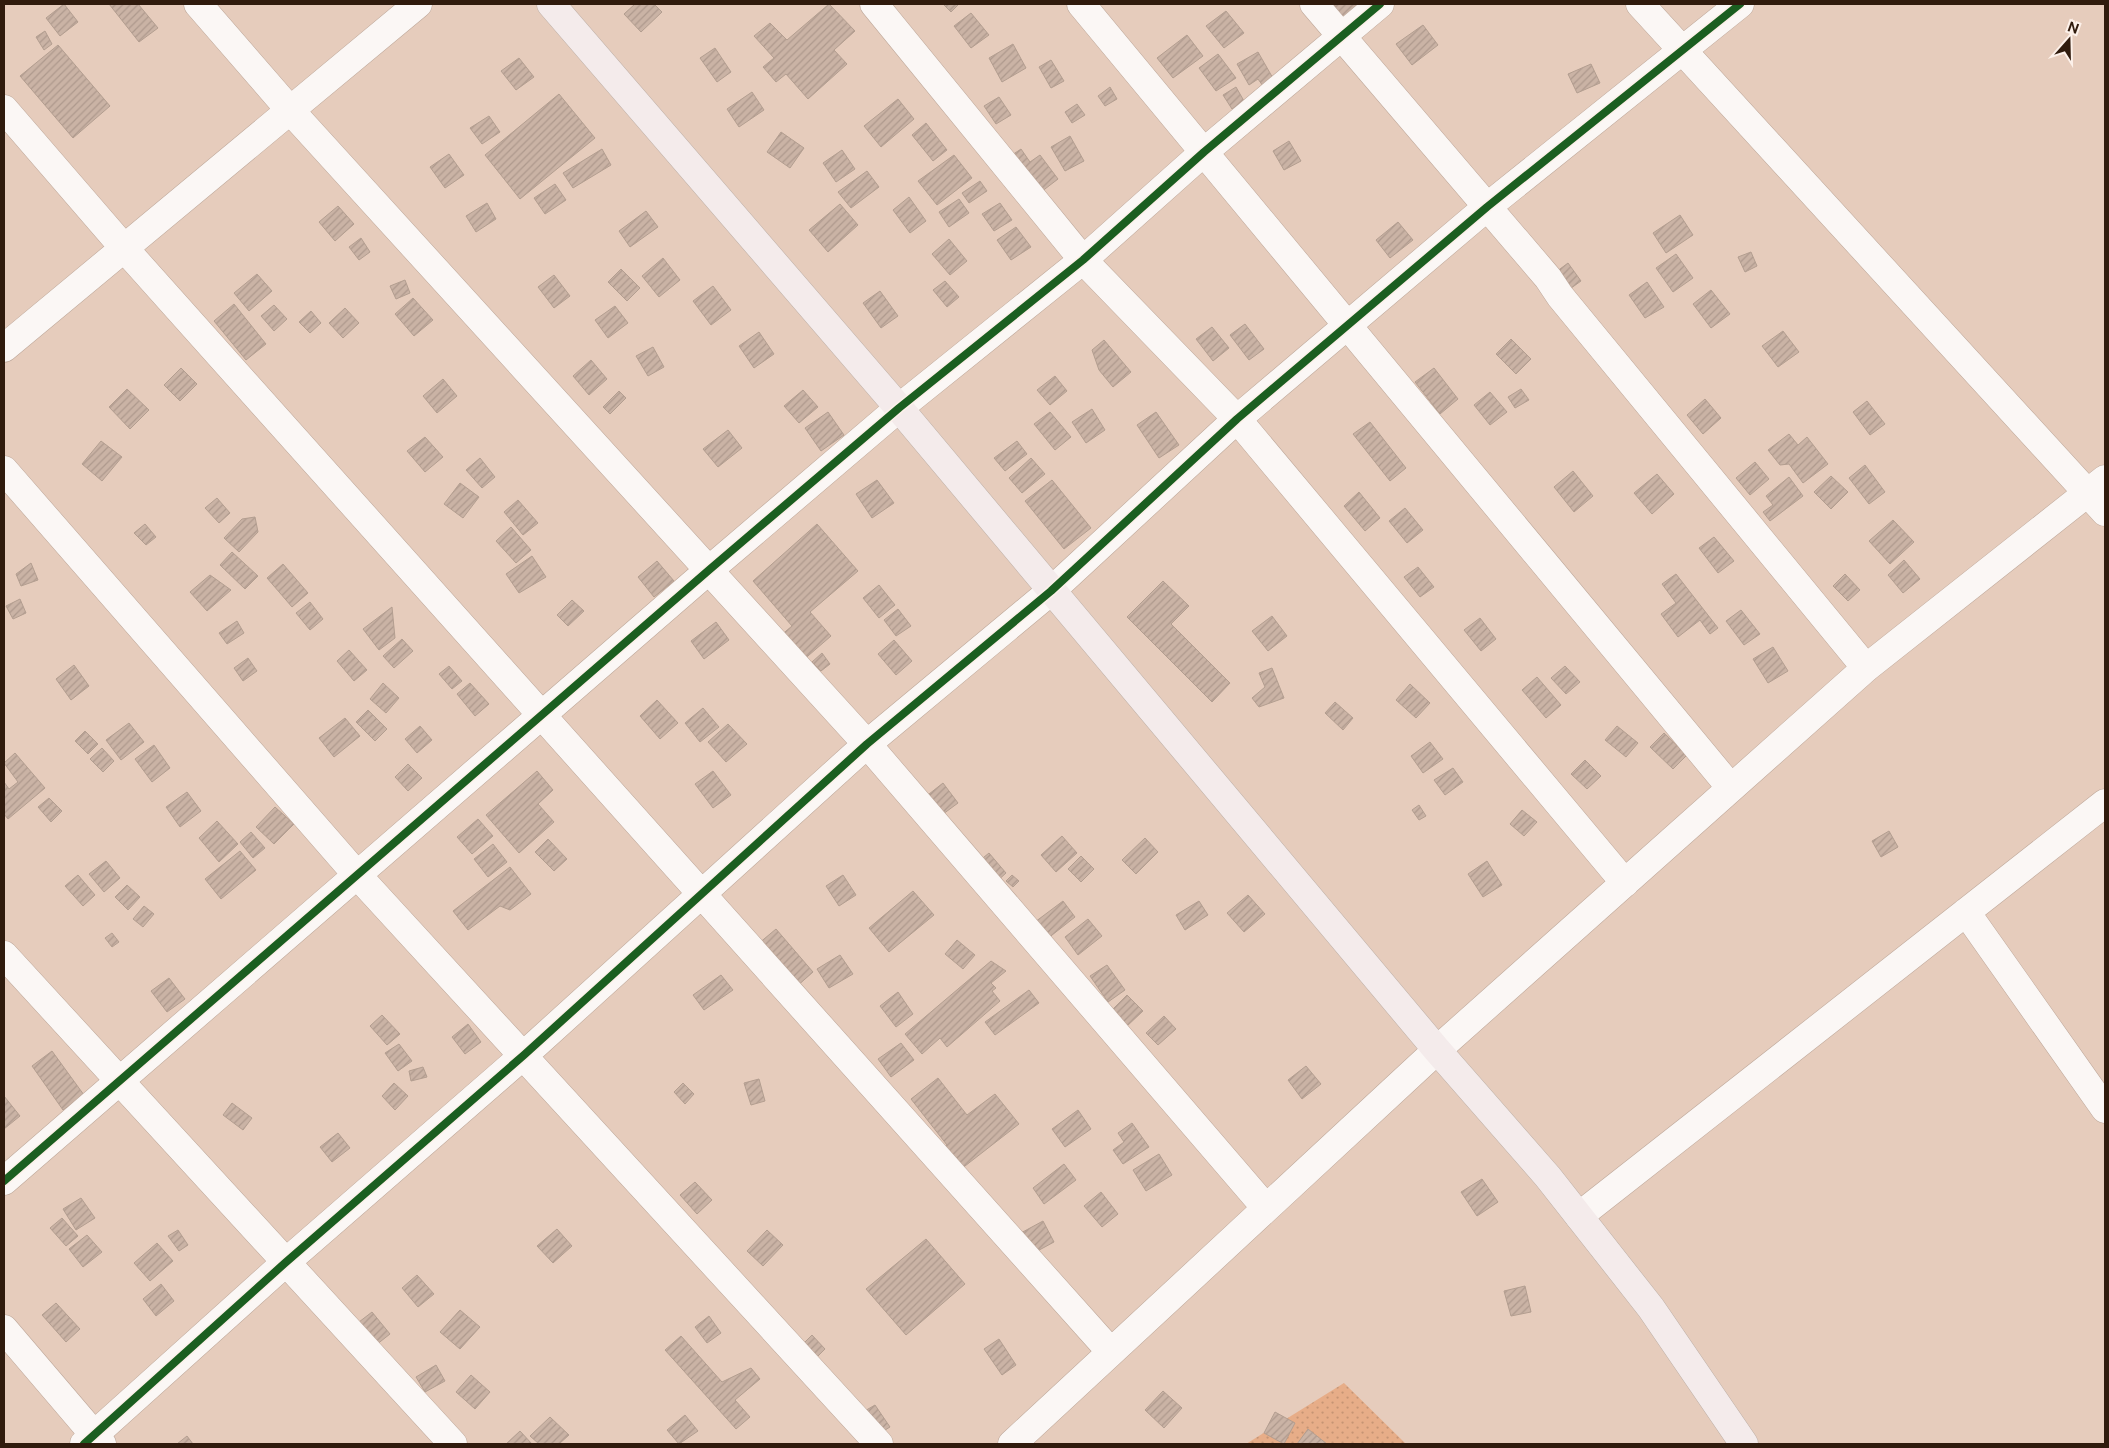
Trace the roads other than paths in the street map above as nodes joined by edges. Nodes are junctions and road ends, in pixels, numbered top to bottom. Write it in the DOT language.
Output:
graph roads {
  1 [pos="198,4"];
  2 [pos="418,4"];
  3 [pos="551,4"];
  4 [pos="874,4"];
  5 [pos="1081,4"];
  6 [pos="1314,4"];
  7 [pos="1380,4"];
  8 [pos="1640,4"];
  9 [pos="1740,4"];
  10 [pos="1342,36"];
  11 [pos="1682,52"];
  12 [pos="4,109"];
  13 [pos="289,110"];
  14 [pos="1204,152"];
  15 [pos="1487,207"];
  16 [pos="124,248"];
  17 [pos="1083,260"];
  18 [pos="1348,325"];
  19 [pos="4,348"];
  20 [pos="899,408"];
  21 [pos="1237,419"];
  22 [pos="4,470"];
  23 [pos="2100,495"];
  24 [pos="709,570"];
  25 [pos="1051,591"];
  26 [pos="1866,668"];
  27 [pos="542,714"];
  28 [pos="867,744"];
  29 [pos="1731,788"];
  30 [pos="2105,803"];
  31 [pos="358,876"];
  32 [pos="1625,883"];
  33 [pos="702,893"];
  34 [pos="1966,912"];
  35 [pos="4,955"];
  36 [pos="1437,1050"];
  37 [pos="524,1055"];
  38 [pos="119,1081"];
  39 [pos="2105,1109"];
  40 [pos="4,1181"];
  41 [pos="1266,1208"];
  42 [pos="1579,1216"];
  43 [pos="285,1263"];
  44 [pos="4,1329"];
  45 [pos="1111,1352"];
  46 [pos="94,1441"];
  47 [pos="453,1444"];
  48 [pos="879,1444"];
  49 [pos="1012,1444"];
  50 [pos="1744,1444"];
  1 -- 13 [label="street"];
  2 -- 13 [label="street"];
  3 -- 20 [label="main road"];
  4 -- 17 [label="street"];
  5 -- 14 [label="street"];
  6 -- 10 [label="street"];
  7 -- 10 [label="street"];
  8 -- 11 [label="street"];
  9 -- 11 [label="street"];
  10 -- 14 [label="street"];
  10 -- 15 [label="street"];
  11 -- 15 [label="street"];
  11 -- 23 [label="street"];
  12 -- 16 [label="street"];
  13 -- 16 [label="street"];
  13 -- 24 [label="street"];
  14 -- 17 [label="street"];
  14 -- 18 [label="street"];
  15 -- 18 [label="street"];
  15 -- 26 [label="street"];
  16 -- 19 [label="street"];
  16 -- 27 [label="street"];
  17 -- 20 [label="street"];
  17 -- 21 [label="street"];
  18 -- 21 [label="street"];
  18 -- 29 [label="street"];
  20 -- 24 [label="street"];
  20 -- 25 [label="main road"];
  21 -- 25 [label="street"];
  21 -- 32 [label="street"];
  22 -- 31 [label="street"];
  23 -- 26 [label="street"];
  24 -- 27 [label="street"];
  24 -- 28 [label="street"];
  25 -- 28 [label="street"];
  25 -- 36 [label="main road"];
  26 -- 29 [label="street"];
  27 -- 31 [label="street"];
  27 -- 33 [label="street"];
  28 -- 33 [label="street"];
  28 -- 41 [label="street"];
  29 -- 32 [label="street"];
  30 -- 34 [label="street"];
  31 -- 37 [label="street"];
  31 -- 38 [label="street"];
  32 -- 36 [label="street"];
  33 -- 37 [label="street"];
  33 -- 45 [label="street"];
  34 -- 39 [label="street"];
  34 -- 42 [label="street"];
  35 -- 38 [label="street"];
  36 -- 41 [label="street"];
  36 -- 42 [label="main road"];
  37 -- 43 [label="street"];
  37 -- 48 [label="street"];
  38 -- 40 [label="street"];
  38 -- 43 [label="street"];
  41 -- 45 [label="street"];
  42 -- 50 [label="main road"];
  43 -- 46 [label="street"];
  43 -- 47 [label="street"];
  44 -- 46 [label="street"];
  45 -- 49 [label="street"];
}
